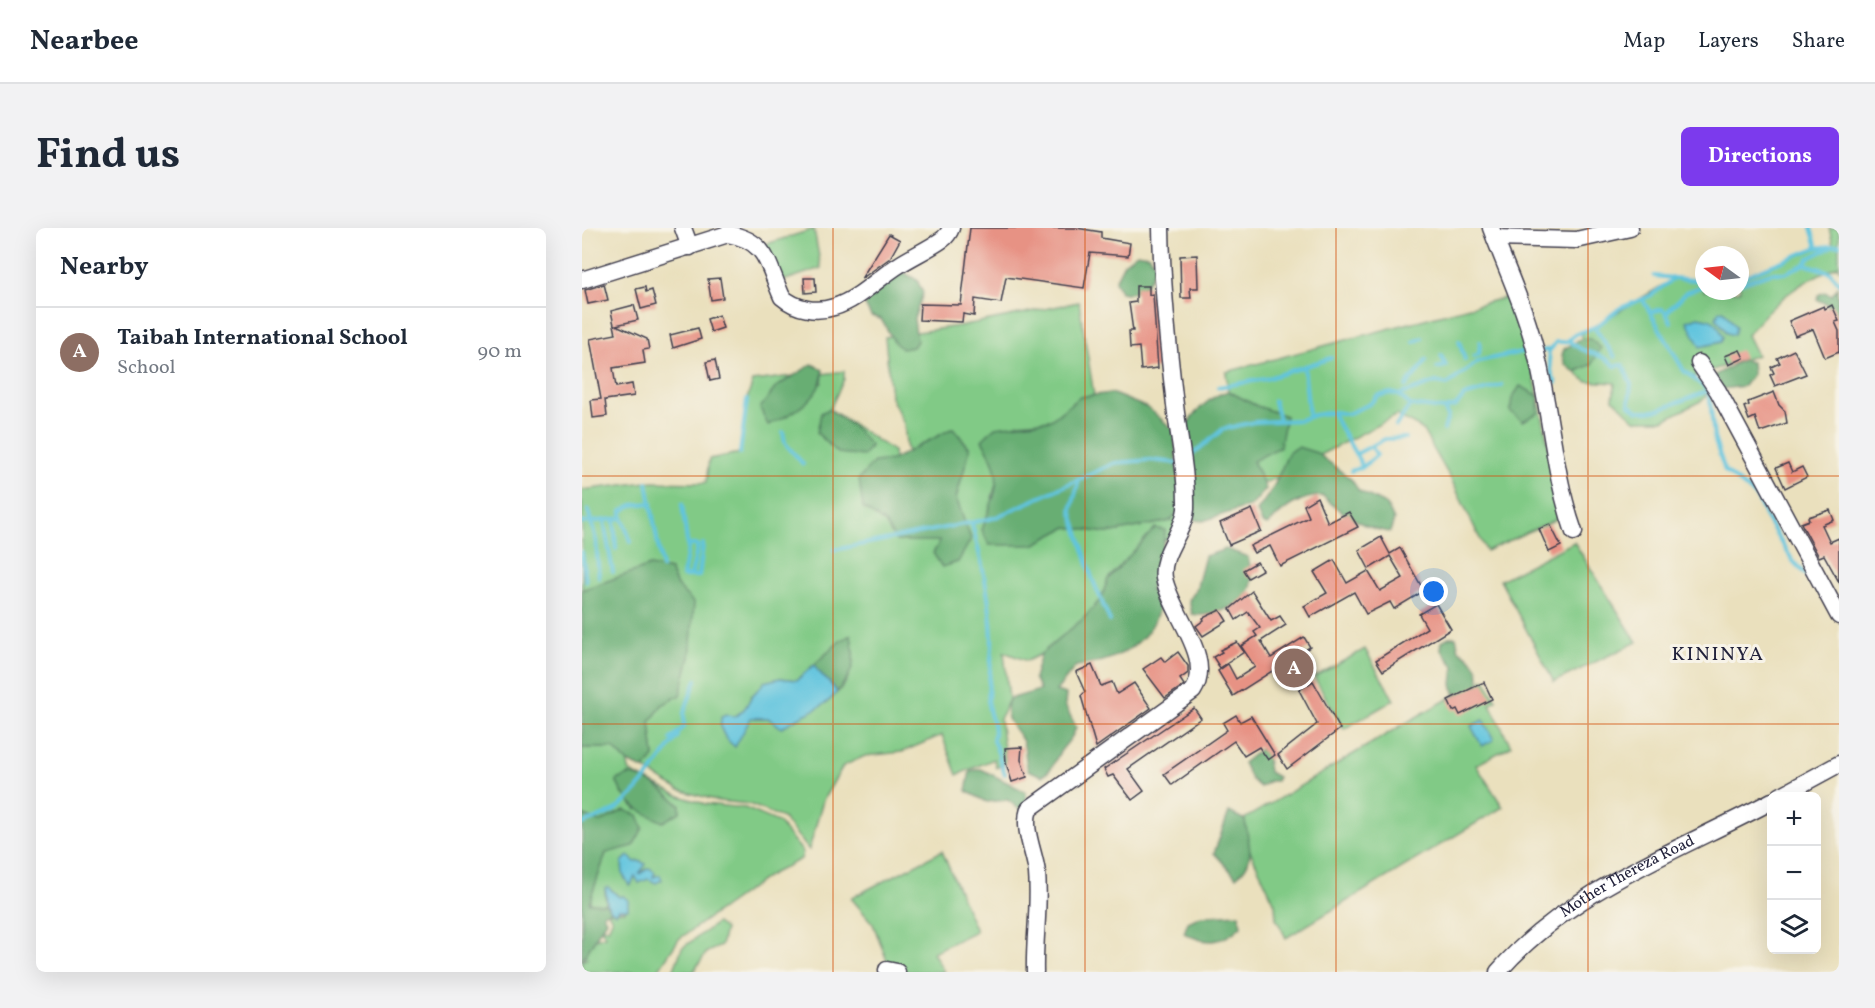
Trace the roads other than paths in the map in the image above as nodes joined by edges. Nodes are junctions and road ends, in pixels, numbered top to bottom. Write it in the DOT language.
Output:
graph roads {
  1 [pos="682,228"];
  2 [pos="951,228"];
  3 [pos="1161,228"];
  4 [pos="1630,228"];
  5 [pos="727,231"];
  6 [pos="1493,233"];
  7 [pos="690,247"];
  8 [pos="582,280"];
  9 [pos="1699,363"];
  10 [pos="1574,532"];
  11 [pos="1839,616"];
  12 [pos="1839,764"];
  13 [pos="1787,792"];
  14 [pos="1767,804"];
  15 [pos="1035,972"];
  16 [pos="1498,972"];
  1 -- 7 [label="street"];
  2 -- 5 [label="street"];
  3 -- 15 [label="street"];
  4 -- 6 [label="street"];
  5 -- 7 [label="street"];
  6 -- 10 [label="street"];
  7 -- 8 [label="street"];
  9 -- 11 [label="street"];
  12 -- 13 [label="street"];
  14 -- 16 [label="street, Mother Thereza Road"];
}
